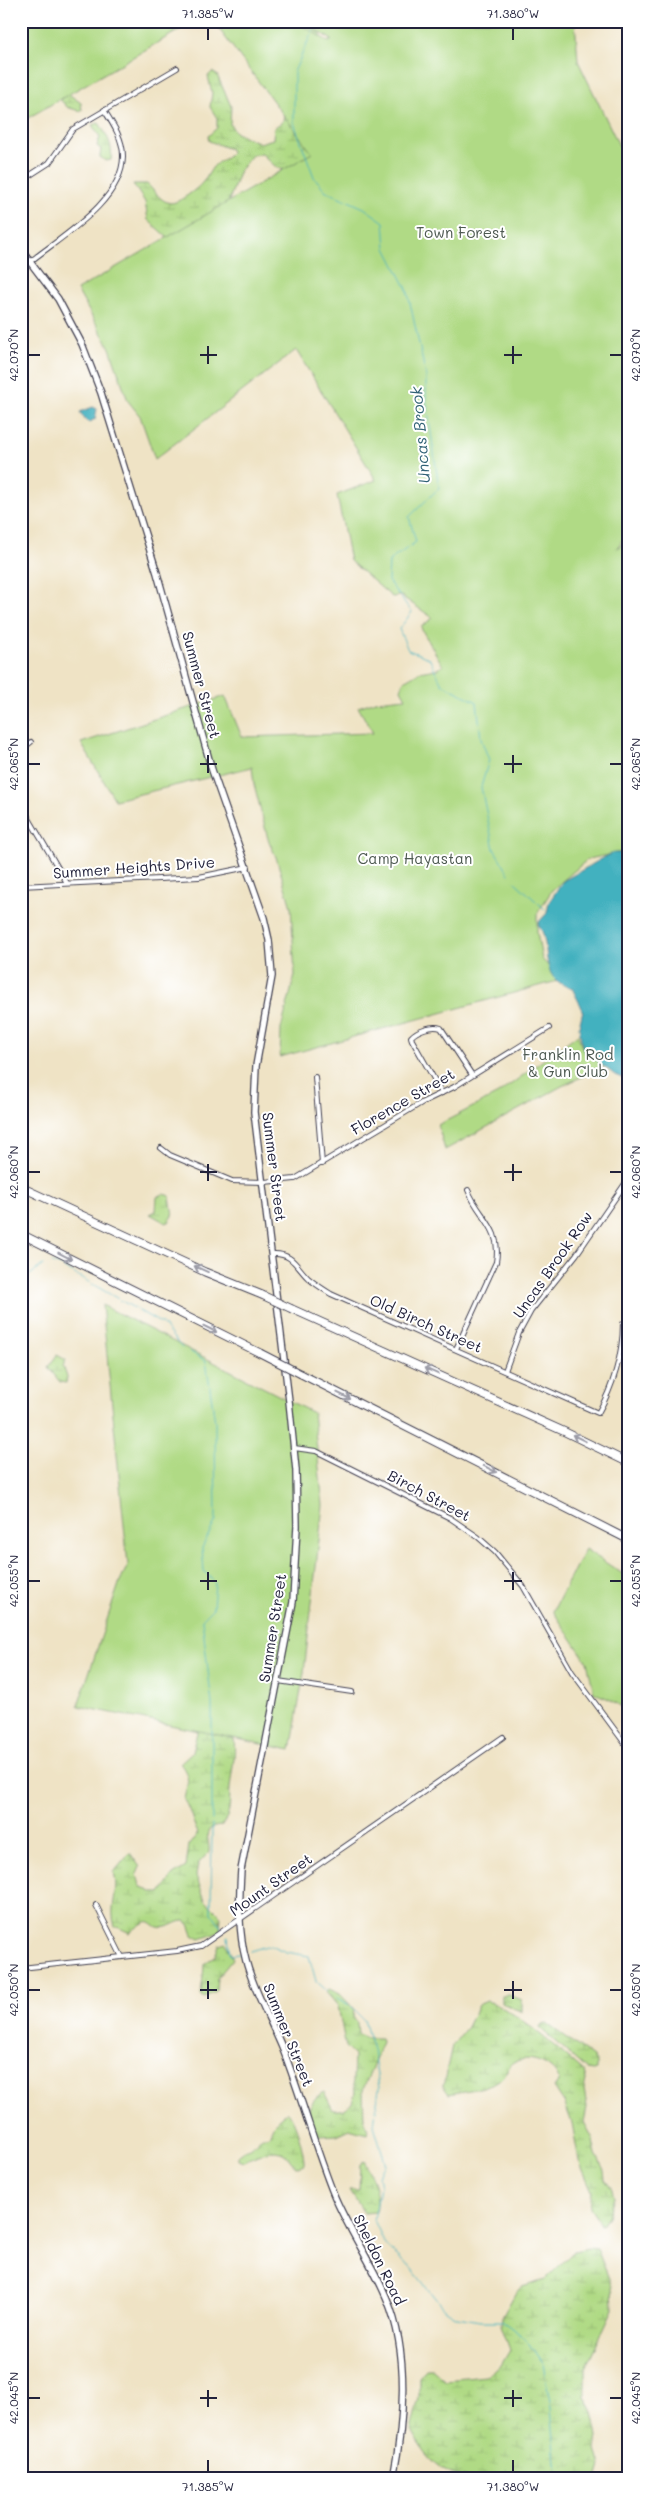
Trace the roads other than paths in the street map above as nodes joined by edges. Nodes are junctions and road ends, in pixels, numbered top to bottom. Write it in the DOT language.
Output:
graph roads {
  1 [pos="623,21"];
  2 [pos="629,33"];
  3 [pos="176,68"];
  4 [pos="104,110"];
  5 [pos="21,181"];
  6 [pos="21,250"];
  7 [pos="31,261"];
  8 [pos="31,742"];
  9 [pos="21,750"];
  10 [pos="21,805"];
  11 [pos="248,867"];
  12 [pos="67,883"];
  13 [pos="21,886"];
  14 [pos="550,1028"];
  15 [pos="472,1075"];
  16 [pos="315,1077"];
  17 [pos="442,1093"];
  18 [pos="161,1148"];
  19 [pos="322,1164"];
  20 [pos="629,1178"];
  21 [pos="264,1182"];
  22 [pos="21,1187"];
  23 [pos="468,1190"];
  24 [pos="21,1234"];
  25 [pos="273,1254"];
  26 [pos="623,1324"];
  27 [pos="456,1349"];
  28 [pos="505,1371"];
  29 [pos="294,1448"];
  30 [pos="629,1463"];
  31 [pos="629,1540"];
  32 [pos="278,1681"];
  33 [pos="352,1692"];
  34 [pos="502,1737"];
  35 [pos="629,1749"];
  36 [pos="96,1905"];
  37 [pos="240,1920"];
  38 [pos="122,1956"];
  39 [pos="21,1968"];
  40 [pos="306,2118"];
  41 [pos="393,2479"];
  1 -- 2 [label="street"];
  3 -- 4 [label="street"];
  4 -- 5 [label="street"];
  4 -- 7 [label="street"];
  6 -- 7 [label="main road, Summer Street"];
  7 -- 11 [label="main road, Summer Street"];
  8 -- 9 [label="street"];
  10 -- 12 [label="street"];
  11 -- 12 [label="street, Summer Heights Drive"];
  11 -- 21 [label="main road, Summer Street"];
  12 -- 13 [label="street, Summer Heights Drive"];
  14 -- 15 [label="street, Florence Street"];
  15 -- 17 [label="street, Florence Street"];
  15 -- 17 [label="street"];
  16 -- 19 [label="street"];
  17 -- 19 [label="street, Florence Street"];
  18 -- 21 [label="street, Florence Street"];
  19 -- 21 [label="street, Florence Street"];
  20 -- 28 [label="street, Uncas Brook Row"];
  21 -- 25 [label="main road, Summer Street"];
  30 -- 22 [label="highway, one-way, bridge"];
  23 -- 27 [label="street"];
  24 -- 31 [label="highway, one-way, bridge"];
  25 -- 27 [label="street, Old Birch Street"];
  25 -- 29 [label="main road, Summer Street"];
  26 -- 28 [label="street, Old Birch Street"];
  27 -- 28 [label="street, Old Birch Street"];
  29 -- 32 [label="main road, Summer Street"];
  29 -- 35 [label="street, Birch Street"];
  32 -- 33 [label="street"];
  32 -- 37 [label="main road, Summer Street"];
  34 -- 37 [label="street, Mount Street"];
  36 -- 38 [label="street"];
  37 -- 38 [label="street, Mount Street"];
  37 -- 40 [label="main road, Summer Street"];
  38 -- 39 [label="street, Mount Street"];
  40 -- 41 [label="main road, Sheldon Road"];
}
